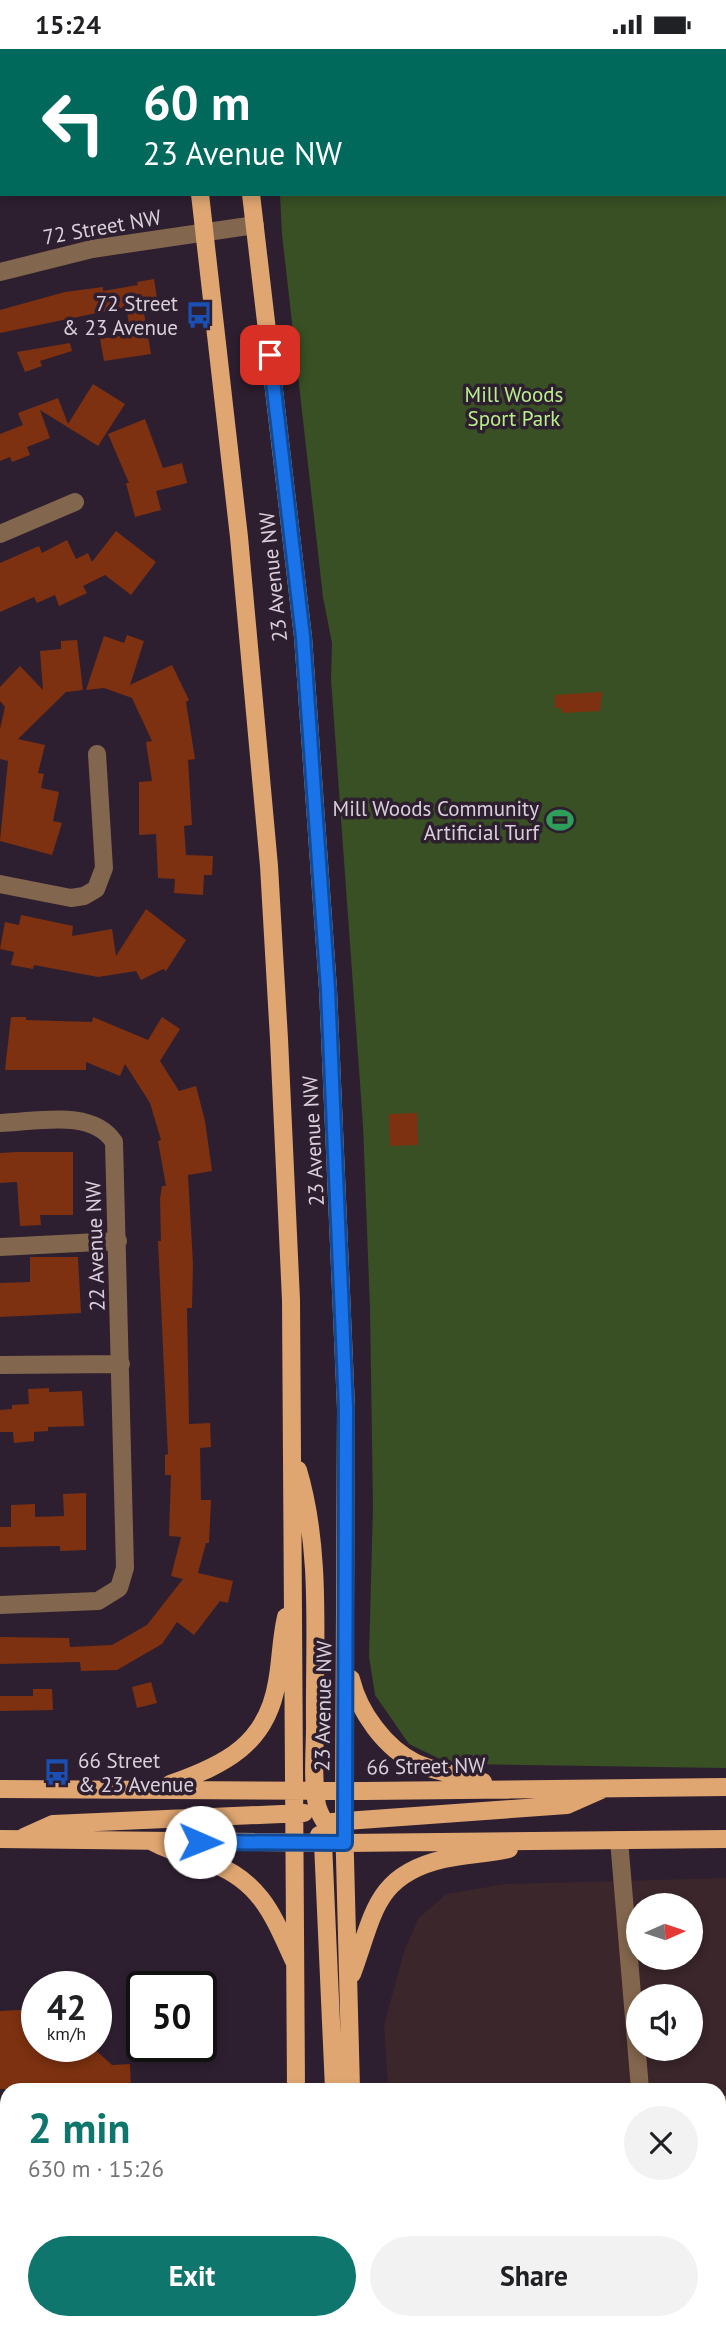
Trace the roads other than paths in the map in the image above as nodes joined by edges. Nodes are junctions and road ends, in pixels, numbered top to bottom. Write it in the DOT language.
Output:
graph roads {
  1 [pos="200,196"];
  2 [pos="251,196"];
  3 [pos="255,225"];
  4 [pos="205,233"];
  5 [pos="0,272"];
  6 [pos="75,502"];
  7 [pos="0,534"];
  8 [pos="97,754"];
  9 [pos="0,884"];
  10 [pos="0,1123"];
  11 [pos="118,1241"];
  12 [pos="0,1247"];
  13 [pos="121,1364"];
  14 [pos="0,1366"];
  15 [pos="292,1449"];
  16 [pos="293,1582"];
  17 [pos="0,1605"];
  18 [pos="347,1659"];
  19 [pos="503,1787"];
  20 [pos="607,1787"];
  21 [pos="726,1787"];
  22 [pos="0,1789"];
  23 [pos="156,1789"];
  24 [pos="294,1790"];
  25 [pos="345,1790"];
  26 [pos="309,1806"];
  27 [pos="327,1829"];
  28 [pos="726,1839"];
  29 [pos="9,1840"];
  30 [pos="619,1840"];
  31 [pos="150,1841"];
  32 [pos="543,1841"];
  33 [pos="296,1843"];
  34 [pos="345,1843"];
  35 [pos="296,1965"];
  36 [pos="349,1984"];
  37 [pos="296,2083"];
  38 [pos="334,2083"];
  39 [pos="351,2083"];
  40 [pos="639,2083"];
  1 -- 4 [label="main road, 23 Avenue NW"];
  2 -- 3 [label="main road, 23 Avenue NW"];
  3 -- 4 [label="street, 72 Street NW"];
  3 -- 18 [label="main road, 23 Avenue NW"];
  4 -- 5 [label="street, 72 Street NW"];
  4 -- 15 [label="main road, 23 Avenue NW"];
  6 -- 7 [label="street"];
  8 -- 9 [label="street"];
  10 -- 11 [label="street, 22 Avenue NW"];
  11 -- 12 [label="street"];
  11 -- 13 [label="street, 22 Avenue NW"];
  13 -- 14 [label="street"];
  13 -- 17 [label="street, 22 Avenue NW"];
  15 -- 16 [label="main road, 23 Avenue NW"];
  15 -- 26 [label="main road"];
  16 -- 23 [label="main road"];
  16 -- 24 [label="main road, 23 Avenue NW"];
  18 -- 19 [label="main road"];
  18 -- 25 [label="main road, 23 Avenue NW"];
  19 -- 20 [label="main road, 66 Street NW"];
  19 -- 25 [label="main road, 66 Street NW"];
  20 -- 21 [label="main road, 66 Street NW"];
  20 -- 27 [label="main road"];
  22 -- 23 [label="main road, 66 Street NW"];
  23 -- 24 [label="main road, 66 Street NW"];
  24 -- 26 [label="main road, 66 Street NW"];
  24 -- 26 [label="main road, 23 Avenue NW"];
  25 -- 26 [label="main road, 66 Street NW"];
  25 -- 27 [label="main road, 23 Avenue NW"];
  26 -- 27 [label="main road"];
  26 -- 29 [label="main road"];
  26 -- 33 [label="main road, 23 Avenue NW"];
  27 -- 33 [label="main road"];
  27 -- 34 [label="main road"];
  27 -- 38 [label="main road, 23 Avenue NW"];
  28 -- 30 [label="main road"];
  29 -- 31 [label="main road"];
  30 -- 32 [label="main road"];
  30 -- 40 [label="street"];
  31 -- 33 [label="main road"];
  31 -- 35 [label="main road"];
  32 -- 34 [label="main road"];
  32 -- 36 [label="main road"];
  33 -- 35 [label="main road, 23 Avenue NW"];
  34 -- 36 [label="main road"];
  35 -- 37 [label="main road, 23 Avenue NW"];
  36 -- 39 [label="main road"];
}
